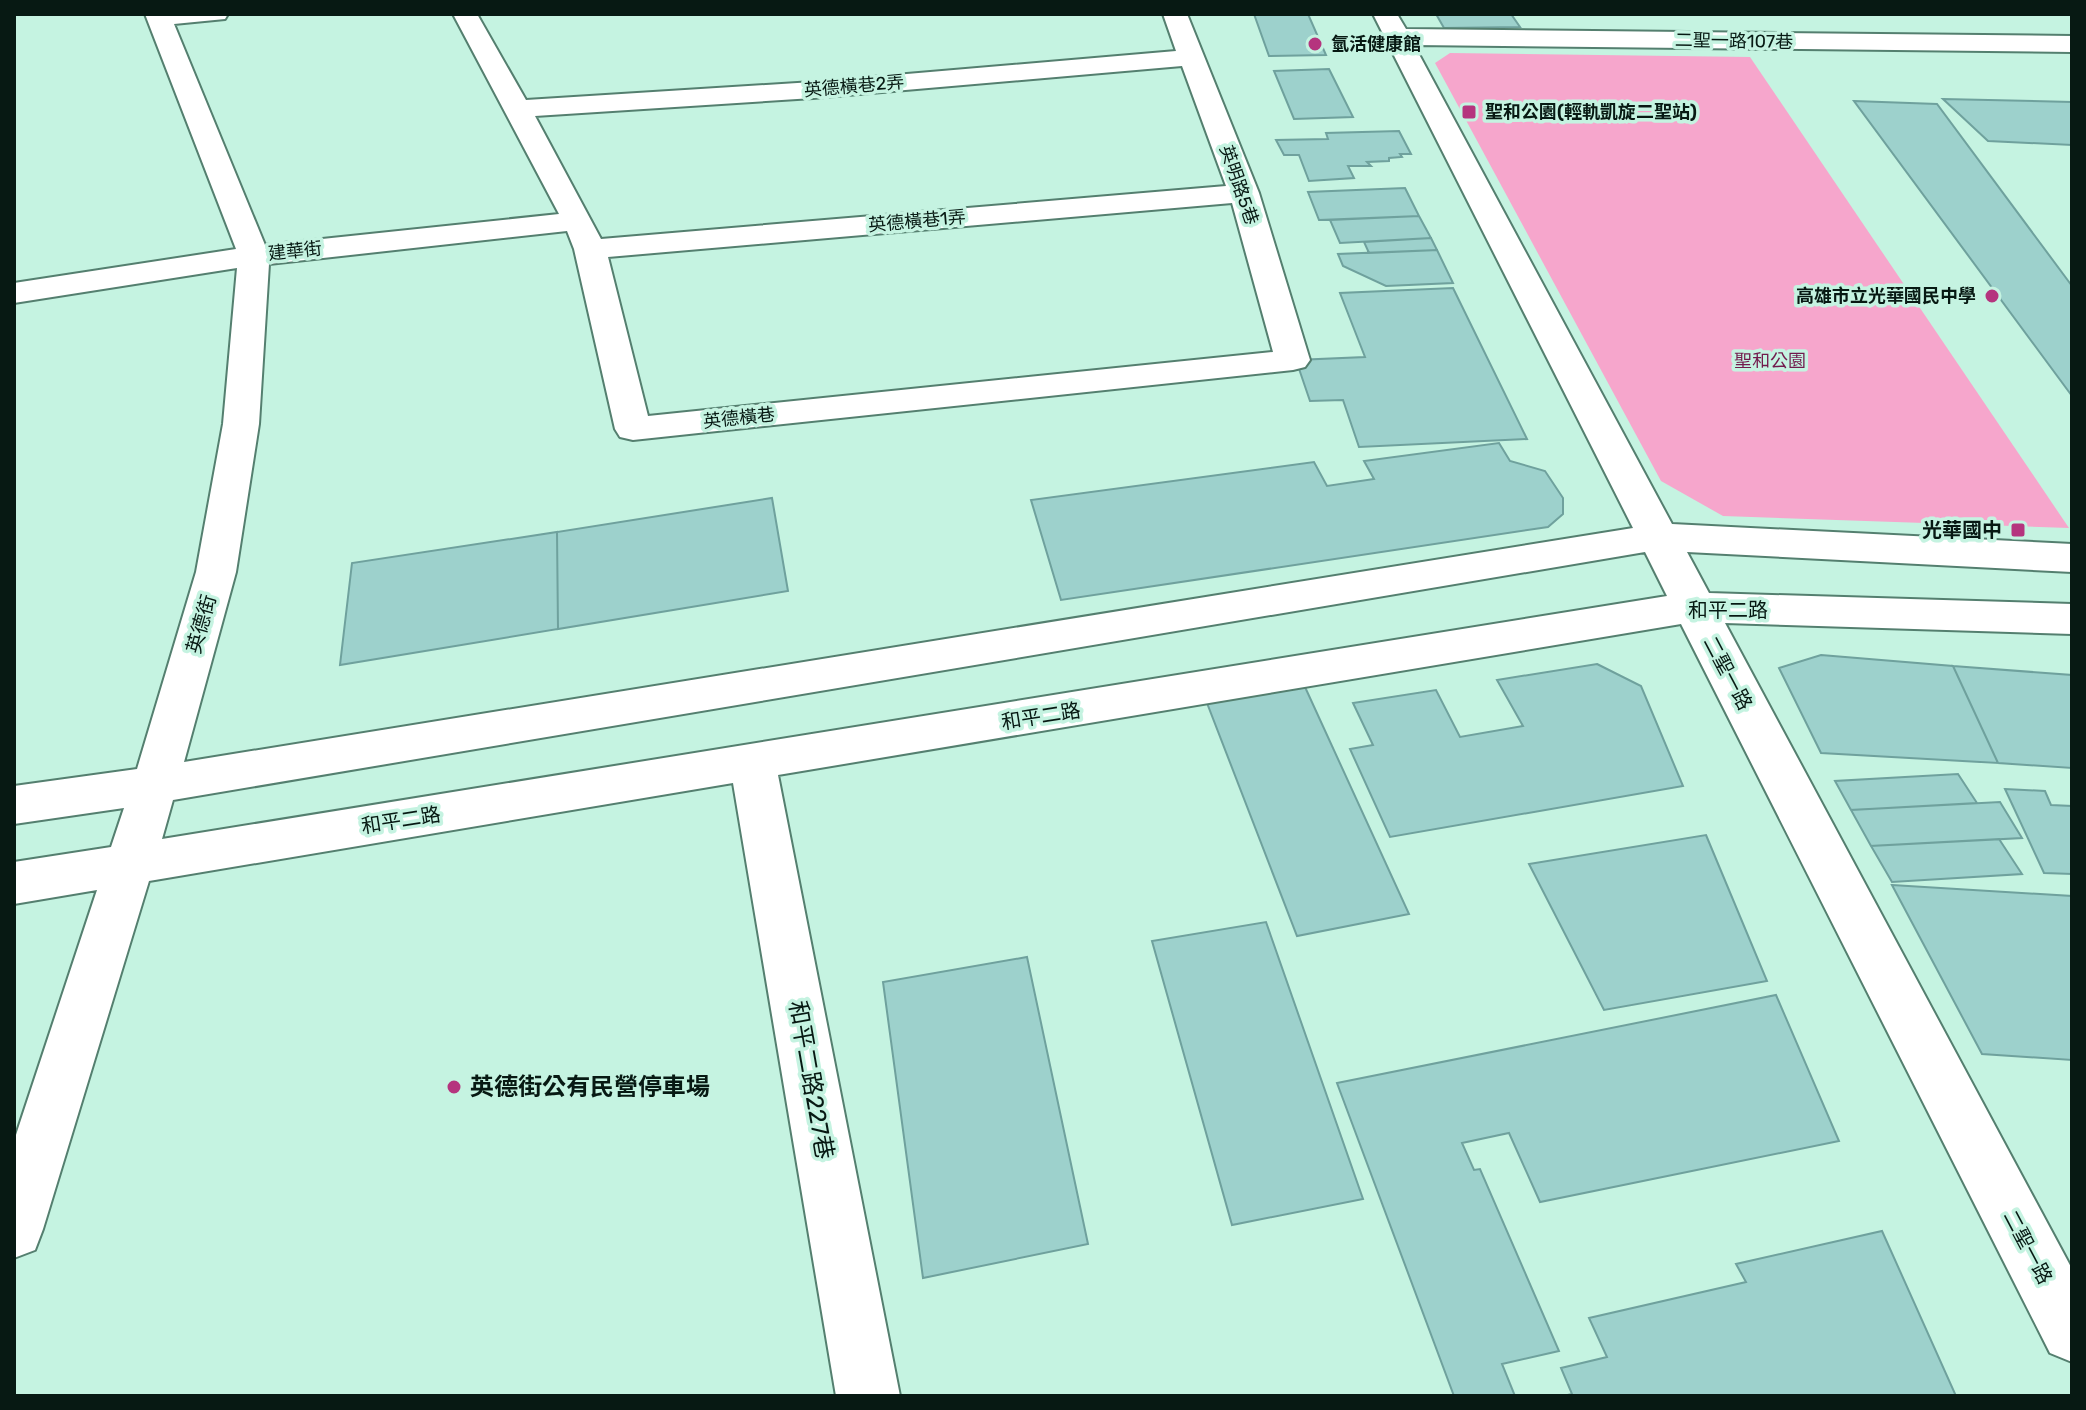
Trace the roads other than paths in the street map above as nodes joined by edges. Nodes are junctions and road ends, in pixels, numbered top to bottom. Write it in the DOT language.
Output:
graph roads {
  1 [pos="216,14"];
  2 [pos="465,14"];
  3 [pos="1175,14"];
  4 [pos="1569,14"];
  5 [pos="158,16"];
  6 [pos="1391,26"];
  7 [pos="1589,39"];
  8 [pos="2072,44"];
  9 [pos="1192,57"];
  10 [pos="517,109"];
  11 [pos="1244,193"];
  12 [pos="584,235"];
  13 [pos="254,256"];
  14 [pos="14,293"];
  15 [pos="1293,360"];
  16 [pos="1658,537"];
  17 [pos="2072,558"];
  18 [pos="1693,607"];
  19 [pos="2072,619"];
  20 [pos="753,764"];
  21 [pos="155,785"];
  22 [pos="14,805"];
  23 [pos="128,864"];
  24 [pos="14,883"];
  25 [pos="33,1107"];
  26 [pos="14,1229"];
  27 [pos="2072,1331"];
  28 [pos="868,1396"];
  1 -- 5 [label="street"];
  2 -- 10 [label="street, 英德橫巷"];
  3 -- 9 [label="street, 英明路5巷"];
  4 -- 7 [label="street"];
  5 -- 13 [label="street, 英德街"];
  6 -- 7 [label="street, 二聖一路107巷"];
  6 -- 16 [label="street, 二聖一路"];
  7 -- 8 [label="street, 二聖一路107巷"];
  9 -- 10 [label="street, 英德橫巷2弄"];
  9 -- 11 [label="street, 英明路5巷"];
  10 -- 12 [label="street, 英德橫巷"];
  11 -- 12 [label="street, 英德橫巷1弄"];
  11 -- 15 [label="street, 英明路5巷"];
  12 -- 13 [label="street, 建華街"];
  12 -- 15 [label="street, 英德橫巷"];
  13 -- 14 [label="street, 建華街"];
  13 -- 21 [label="street, 英德街"];
  16 -- 17 [label="street"];
  16 -- 18 [label="street, 二聖一路"];
  16 -- 21 [label="street"];
  18 -- 19 [label="street, 和平二路"];
  18 -- 20 [label="street, 和平二路"];
  18 -- 27 [label="street, 二聖一路"];
  20 -- 23 [label="street, 和平二路"];
  20 -- 28 [label="street, 和平二路227巷"];
  21 -- 22 [label="street"];
  21 -- 23 [label="street, 英德街"];
  23 -- 24 [label="street, 和平二路"];
  23 -- 25 [label="street, 英德街"];
  25 -- 26 [label="street, 英德街"];
}
